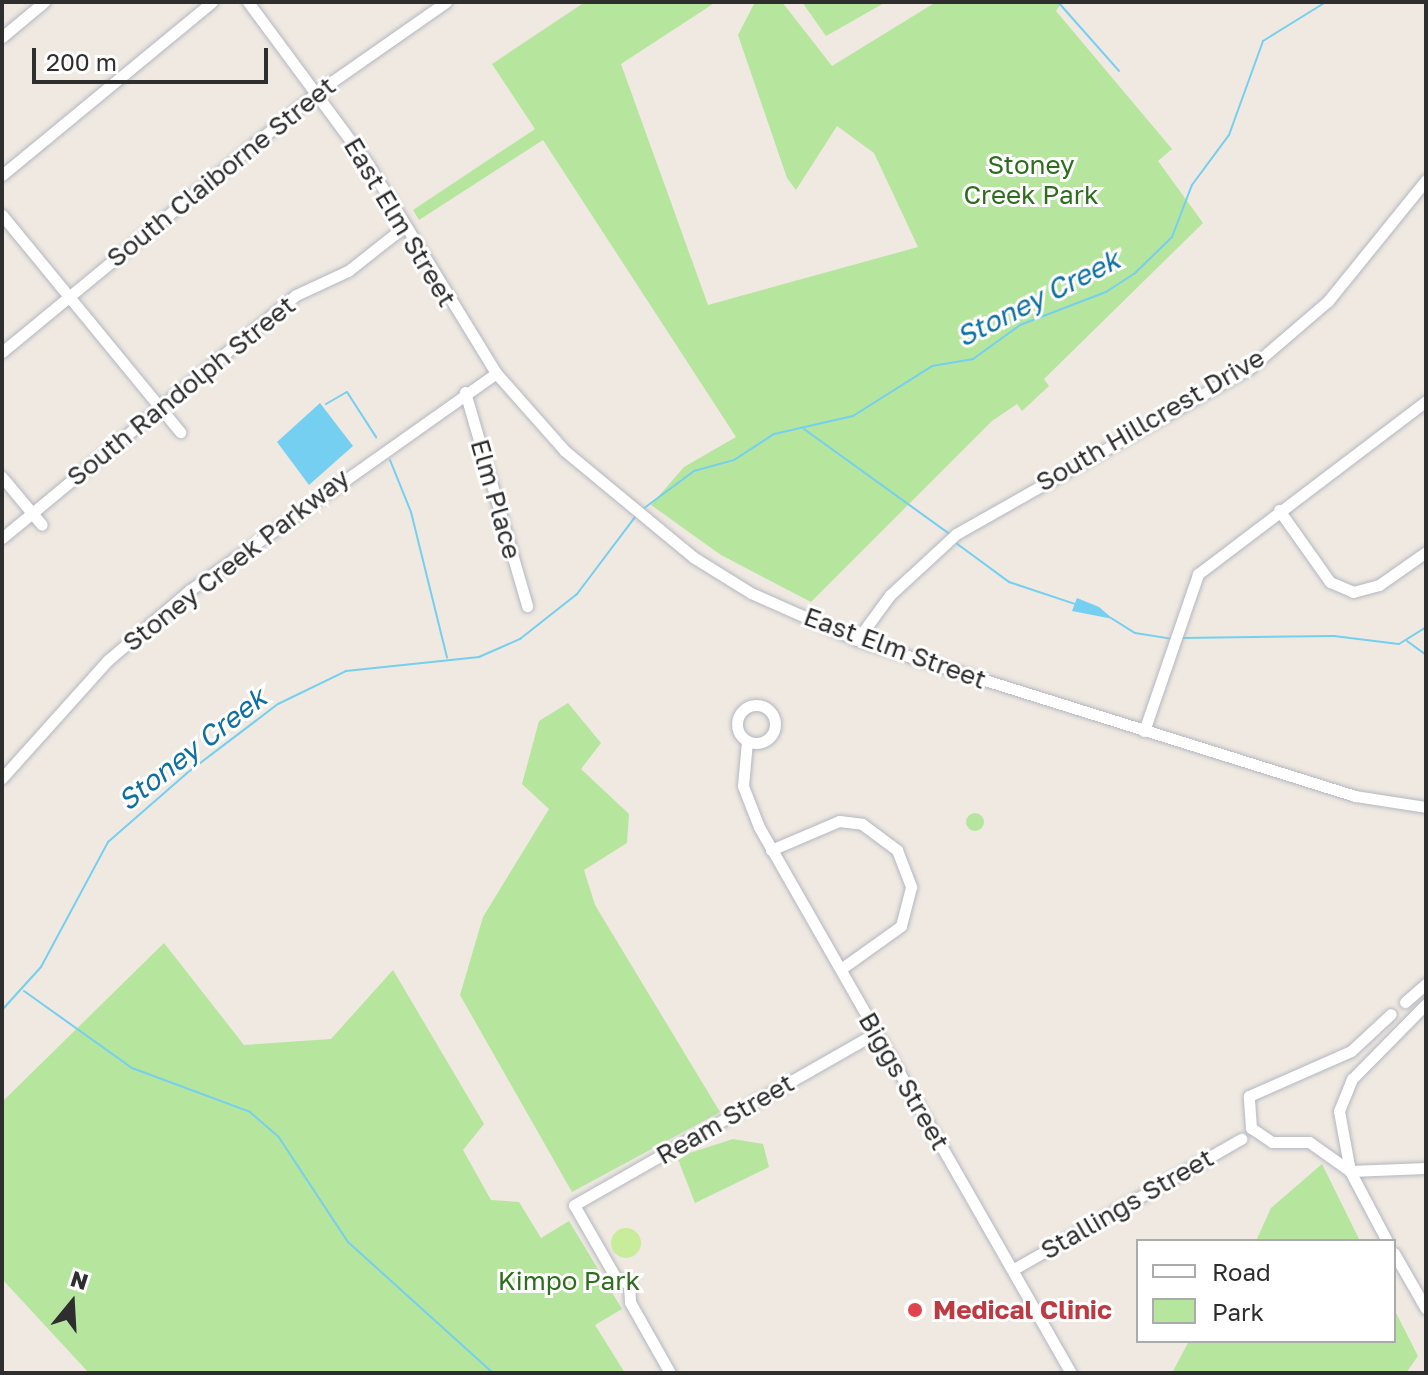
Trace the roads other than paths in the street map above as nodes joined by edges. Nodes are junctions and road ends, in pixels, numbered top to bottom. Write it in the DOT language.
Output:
graph roads {
  1 [pos="44,2"];
  2 [pos="212,2"];
  3 [pos="248,2"];
  4 [pos="446,2"];
  5 [pos="2,37"];
  6 [pos="317,92"];
  7 [pos="2,175"];
  8 [pos="1426,180"];
  9 [pos="2,215"];
  10 [pos="405,226"];
  11 [pos="69,295"];
  12 [pos="2,352"];
  13 [pos="496,373"];
  14 [pos="465,392"];
  15 [pos="1426,401"];
  16 [pos="160,408"];
  17 [pos="180,432"];
  18 [pos="2,477"];
  19 [pos="1279,510"];
  20 [pos="32,513"];
  21 [pos="42,525"];
  22 [pos="2,538"];
  23 [pos="1426,552"];
  24 [pos="527,606"];
  25 [pos="857,640"];
  26 [pos="1144,731"];
  27 [pos="747,741"];
  28 [pos="2,778"];
  29 [pos="1426,807"];
  30 [pos="771,850"];
  31 [pos="841,969"];
  32 [pos="1426,984"];
  33 [pos="1405,1002"];
  34 [pos="1426,1004"];
  35 [pos="1391,1014"];
  36 [pos="875,1033"];
  37 [pos="1241,1139"];
  38 [pos="1426,1168"];
  39 [pos="1350,1171"];
  40 [pos="1386,1239"];
  41 [pos="1396,1256"];
  42 [pos="1014,1269"];
  43 [pos="1426,1309"];
  44 [pos="670,1373"];
  45 [pos="1071,1373"];
  1 -- 5 [label="street"];
  2 -- 7 [label="street"];
  3 -- 6 [label="street, East Elm Street"];
  4 -- 6 [label="street, South Claiborne Street"];
  6 -- 10 [label="street, East Elm Street"];
  6 -- 11 [label="street, South Claiborne Street"];
  8 -- 25 [label="street, South Hillcrest Drive"];
  9 -- 11 [label="street"];
  10 -- 13 [label="street, East Elm Street"];
  10 -- 16 [label="street, South Randolph Street"];
  11 -- 12 [label="street, South Claiborne Street"];
  11 -- 16 [label="street"];
  13 -- 14 [label="street, Stoney Creek Parkway"];
  13 -- 25 [label="street, East Elm Street"];
  14 -- 24 [label="street, Elm Place"];
  14 -- 28 [label="street, Stoney Creek Parkway"];
  15 -- 19 [label="street"];
  16 -- 17 [label="street"];
  16 -- 20 [label="street, South Randolph Street"];
  18 -- 20 [label="street"];
  19 -- 23 [label="street"];
  19 -- 26 [label="street"];
  20 -- 21 [label="street"];
  20 -- 22 [label="street, South Randolph Street"];
  25 -- 26 [label="street, East Elm Street"];
  26 -- 29 [label="street, East Elm Street"];
  27 -- 30 [label="street, Biggs Street"];
  30 -- 31 [label="street, Biggs Street"];
  30 -- 31 [label="street"];
  31 -- 36 [label="street, Biggs Street"];
  32 -- 33 [label="street"];
  34 -- 39 [label="street"];
  35 -- 39 [label="street"];
  36 -- 42 [label="street, Biggs Street"];
  36 -- 44 [label="street, Ream Street"];
  37 -- 42 [label="street, Stallings Street"];
  38 -- 39 [label="street"];
  39 -- 40 [label="street"];
  41 -- 43 [label="street"];
  42 -- 45 [label="street, Biggs Street"];
}
